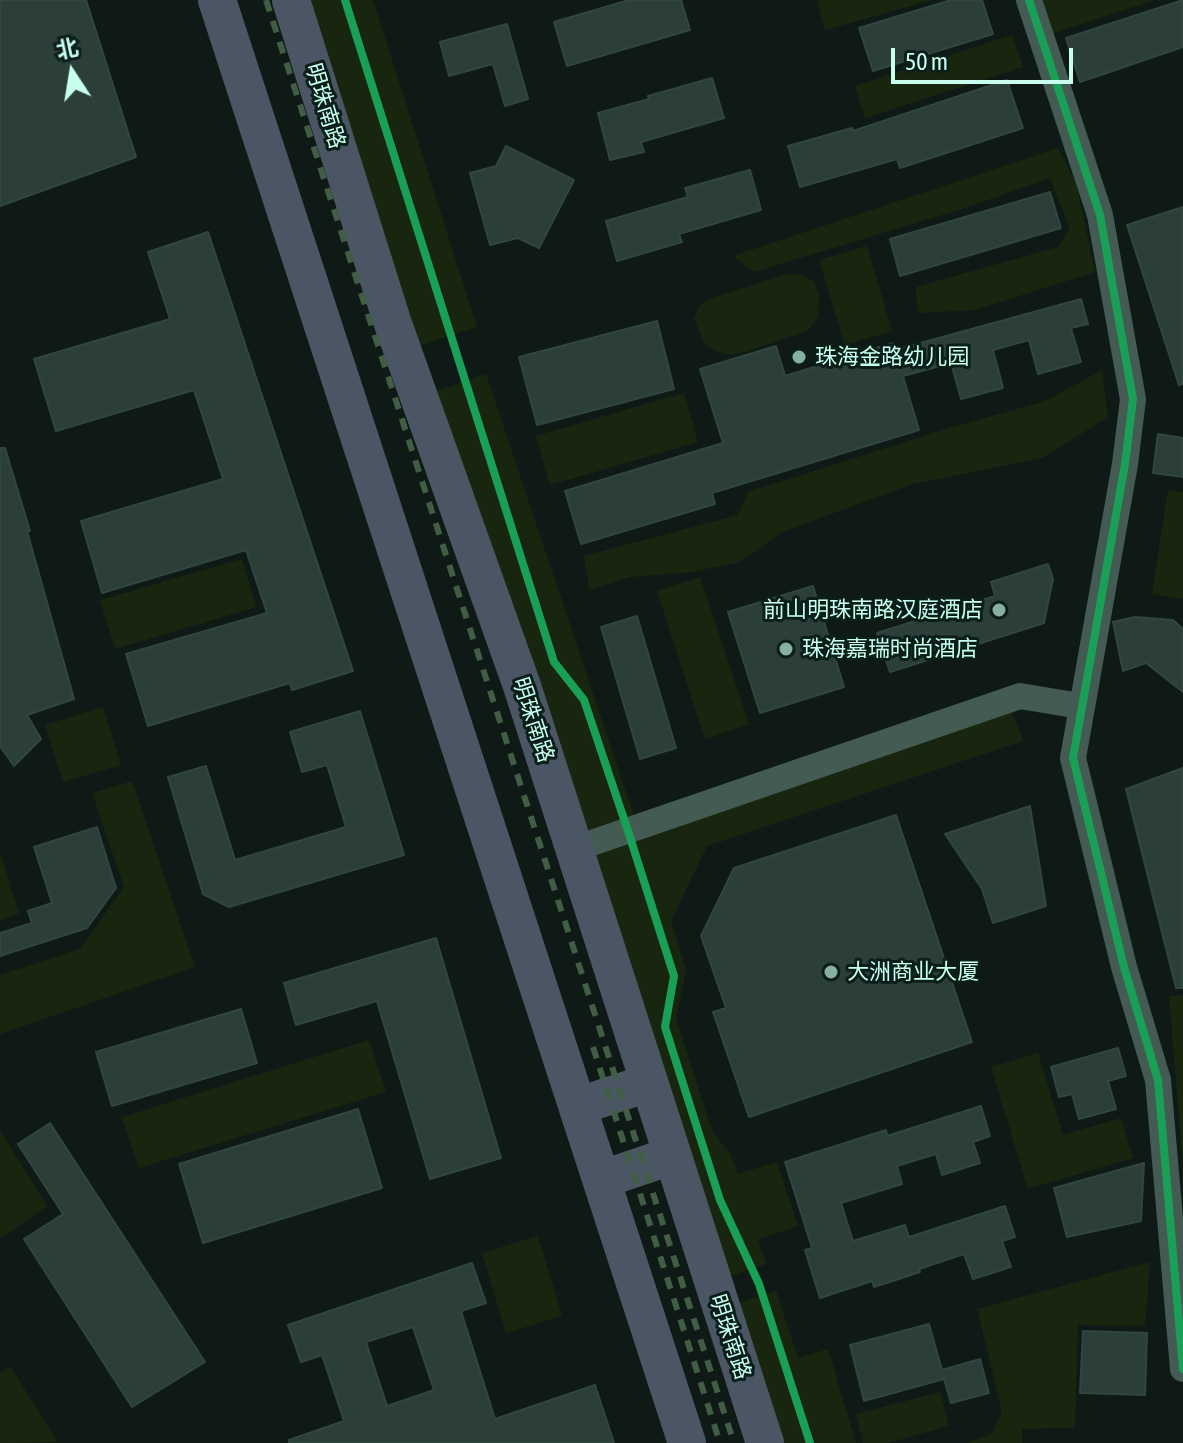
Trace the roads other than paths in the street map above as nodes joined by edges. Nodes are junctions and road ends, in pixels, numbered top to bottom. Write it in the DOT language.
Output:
graph roads {
  1 [pos="217,0"];
  2 [pos="291,0"];
  3 [pos="1029,0"];
  4 [pos="1080,706"];
  5 [pos="574,849"];
  6 [pos="648,1083"];
  7 [pos="579,1106"];
  8 [pos="671,1156"];
  9 [pos="603,1179"];
  10 [pos="1183,1369"];
  11 [pos="687,1443"];
  12 [pos="765,1443"];
  1 -- 7 [label="highway"];
  2 -- 5 [label="highway, 明珠南路"];
  3 -- 4 [label="street"];
  4 -- 5 [label="street"];
  4 -- 10 [label="street"];
  5 -- 6 [label="highway, 明珠南路"];
  6 -- 7 [label="highway"];
  6 -- 8 [label="highway, 明珠南路"];
  7 -- 9 [label="highway"];
  8 -- 9 [label="highway"];
  8 -- 12 [label="highway, 明珠南路"];
  9 -- 11 [label="highway"];
}
